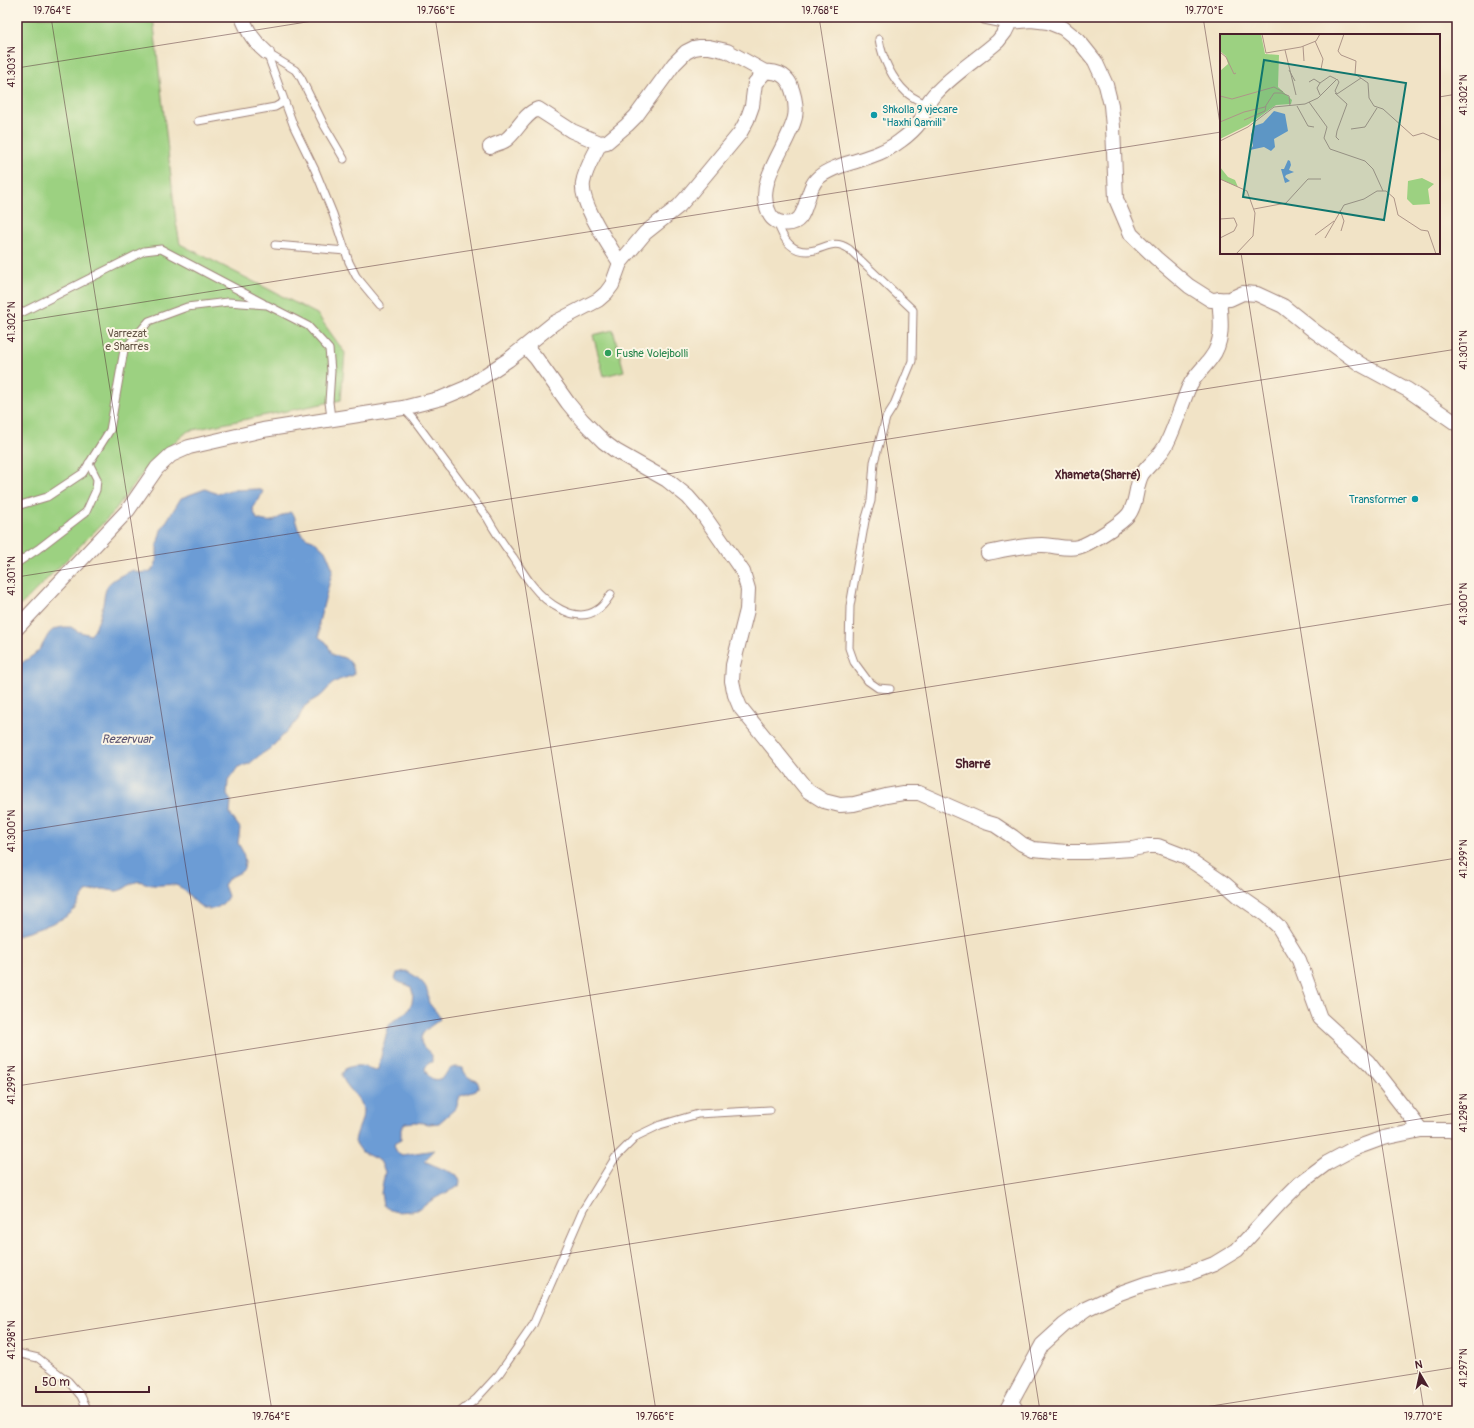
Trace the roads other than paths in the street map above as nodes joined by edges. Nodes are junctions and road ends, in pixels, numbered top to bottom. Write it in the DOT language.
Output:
graph roads {
  1 [pos="242,17"];
  2 [pos="986,17"];
  3 [pos="1010,22"];
  4 [pos="879,39"];
  5 [pos="267,53"];
  6 [pos="765,72"];
  7 [pos="284,102"];
  8 [pos="928,105"];
  9 [pos="198,121"];
  10 [pos="600,143"];
  11 [pos="490,147"];
  12 [pos="344,159"];
  13 [pos="777,221"];
  14 [pos="275,245"];
  15 [pos="346,252"];
  16 [pos="620,263"];
  17 [pos="1219,300"];
  18 [pos="267,305"];
  19 [pos="380,305"];
  20 [pos="17,315"];
  21 [pos="526,347"];
  22 [pos="403,408"];
  23 [pos="331,418"];
  24 [pos="1457,424"];
  25 [pos="89,463"];
  26 [pos="17,506"];
  27 [pos="988,553"];
  28 [pos="17,563"];
  29 [pos="611,594"];
  30 [pos="17,628"];
  31 [pos="890,689"];
  32 [pos="770,1110"];
  33 [pos="1421,1130"];
  34 [pos="1457,1132"];
  35 [pos="17,1353"];
  36 [pos="1013,1398"];
  37 [pos="88,1411"];
  38 [pos="461,1411"];
  39 [pos="1006,1411"];
  40 [pos="1021,1411"];
  1 -- 5 [label="street"];
  2 -- 3 [label="street"];
  3 -- 8 [label="street"];
  3 -- 17 [label="street"];
  4 -- 8 [label="lane"];
  5 -- 7 [label="lane"];
  5 -- 12 [label="lane"];
  6 -- 10 [label="street"];
  6 -- 13 [label="street"];
  6 -- 16 [label="street"];
  7 -- 9 [label="lane"];
  7 -- 15 [label="lane"];
  8 -- 13 [label="street"];
  10 -- 11 [label="street"];
  10 -- 16 [label="street"];
  13 -- 31 [label="lane"];
  14 -- 15 [label="lane"];
  15 -- 19 [label="lane"];
  16 -- 21 [label="street"];
  17 -- 24 [label="street"];
  17 -- 27 [label="street"];
  18 -- 20 [label="lane"];
  18 -- 23 [label="lane"];
  18 -- 25 [label="lane"];
  21 -- 22 [label="street"];
  21 -- 33 [label="street"];
  22 -- 23 [label="street"];
  22 -- 29 [label="lane"];
  23 -- 30 [label="street"];
  25 -- 26 [label="lane"];
  25 -- 28 [label="lane"];
  32 -- 38 [label="lane"];
  33 -- 34 [label="street"];
  33 -- 36 [label="street"];
  35 -- 37 [label="lane"];
  36 -- 39 [label="street"];
  36 -- 40 [label="lane"];
}
